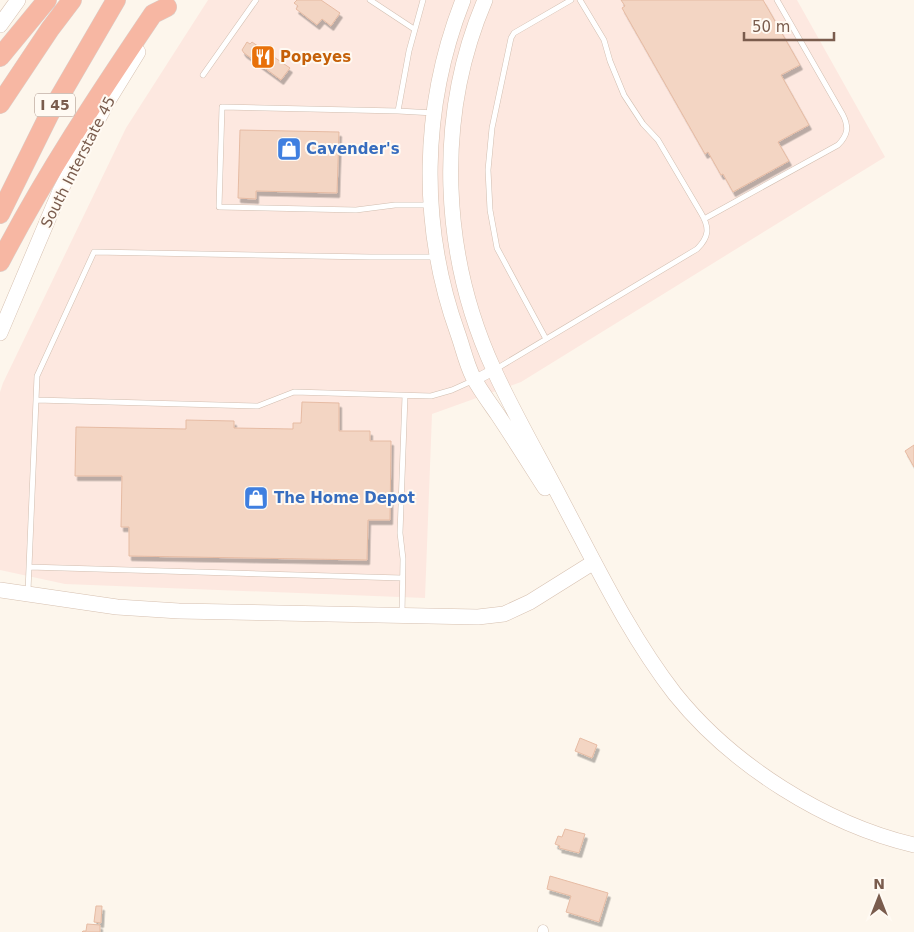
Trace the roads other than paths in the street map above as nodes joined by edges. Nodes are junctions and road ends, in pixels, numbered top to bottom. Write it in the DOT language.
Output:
graph roads {
  1 [pos="18,0"];
  2 [pos="47,0"];
  3 [pos="72,0"];
  4 [pos="116,0"];
  5 [pos="256,0"];
  6 [pos="370,0"];
  7 [pos="423,0"];
  8 [pos="461,0"];
  9 [pos="485,0"];
  10 [pos="571,0"];
  11 [pos="580,0"];
  12 [pos="777,0"];
  13 [pos="169,4"];
  14 [pos="0,25"];
  15 [pos="414,29"];
  16 [pos="0,57"];
  17 [pos="203,75"];
  18 [pos="0,104"];
  19 [pos="398,111"];
  20 [pos="434,113"];
  21 [pos="454,117"];
  22 [pos="431,205"];
  23 [pos="0,214"];
  24 [pos="704,219"];
  25 [pos="437,257"];
  26 [pos="0,262"];
  27 [pos="0,333"];
  28 [pos="546,339"];
  29 [pos="494,370"];
  30 [pos="475,380"];
  31 [pos="405,396"];
  32 [pos="36,400"];
  33 [pos="594,562"];
  34 [pos="29,567"];
  35 [pos="402,578"];
  36 [pos="0,590"];
  37 [pos="28,594"];
  38 [pos="402,616"];
  39 [pos="914,845"];
  1 -- 14 [label="street"];
  2 -- 16 [label="highway"];
  3 -- 18 [label="highway"];
  4 -- 23 [label="highway, I 45"];
  5 -- 17 [label="lane"];
  6 -- 15 [label="lane"];
  7 -- 15 [label="lane"];
  8 -- 20 [label="street"];
  9 -- 21 [label="street"];
  10 -- 28 [label="lane"];
  11 -- 24 [label="lane"];
  12 -- 24 [label="lane"];
  13 -- 26 [label="highway"];
  13 -- 27 [label="street, South Interstate 45"];
  15 -- 19 [label="lane"];
  19 -- 20 [label="lane"];
  19 -- 22 [label="lane"];
  20 -- 21 [label="street"];
  20 -- 22 [label="street"];
  21 -- 29 [label="street"];
  22 -- 25 [label="street"];
  24 -- 28 [label="lane"];
  25 -- 30 [label="street"];
  25 -- 32 [label="lane"];
  28 -- 29 [label="lane"];
  29 -- 30 [label="street"];
  29 -- 33 [label="street"];
  30 -- 31 [label="lane"];
  30 -- 33 [label="street"];
  31 -- 32 [label="lane"];
  31 -- 35 [label="lane"];
  32 -- 34 [label="lane"];
  33 -- 38 [label="street"];
  33 -- 39 [label="street"];
  34 -- 35 [label="lane"];
  34 -- 37 [label="lane"];
  35 -- 38 [label="lane"];
  36 -- 37 [label="street"];
  37 -- 38 [label="street"];
}
